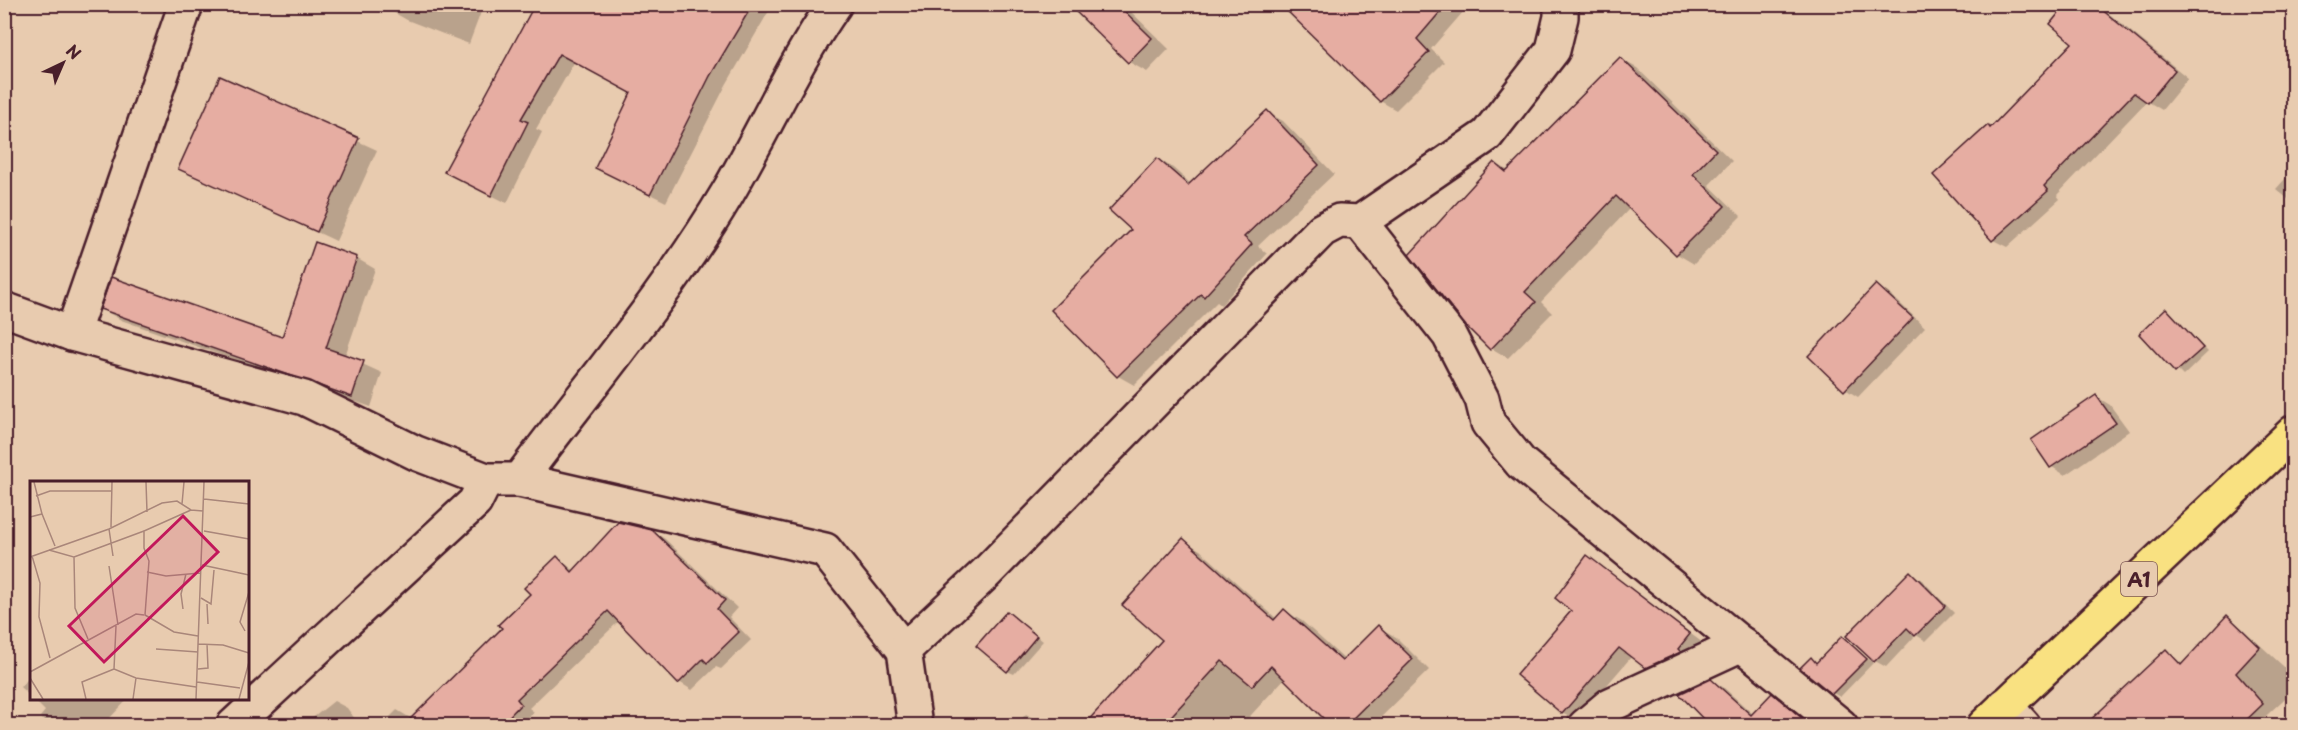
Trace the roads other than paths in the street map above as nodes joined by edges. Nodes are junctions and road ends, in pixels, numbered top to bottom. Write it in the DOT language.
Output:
graph roads {
  1 [pos="186,4"];
  2 [pos="835,4"];
  3 [pos="1561,4"];
  4 [pos="1360,222"];
  5 [pos="4,309"];
  6 [pos="72,334"];
  7 [pos="2294,432"];
  8 [pos="486,480"];
  9 [pos="519,480"];
  10 [pos="1742,644"];
  11 [pos="904,650"];
  12 [pos="2004,719"];
  13 [pos="234,726"];
  14 [pos="915,726"];
  15 [pos="1585,726"];
  16 [pos="1841,726"];
  1 -- 6 [label="street"];
  2 -- 9 [label="street"];
  3 -- 4 [label="street"];
  4 -- 10 [label="street"];
  4 -- 11 [label="street"];
  5 -- 6 [label="street"];
  6 -- 8 [label="street"];
  7 -- 12 [label="highway, A1"];
  8 -- 9 [label="street"];
  8 -- 13 [label="street"];
  9 -- 11 [label="street"];
  10 -- 15 [label="street"];
  10 -- 16 [label="street"];
  11 -- 14 [label="street"];
}
